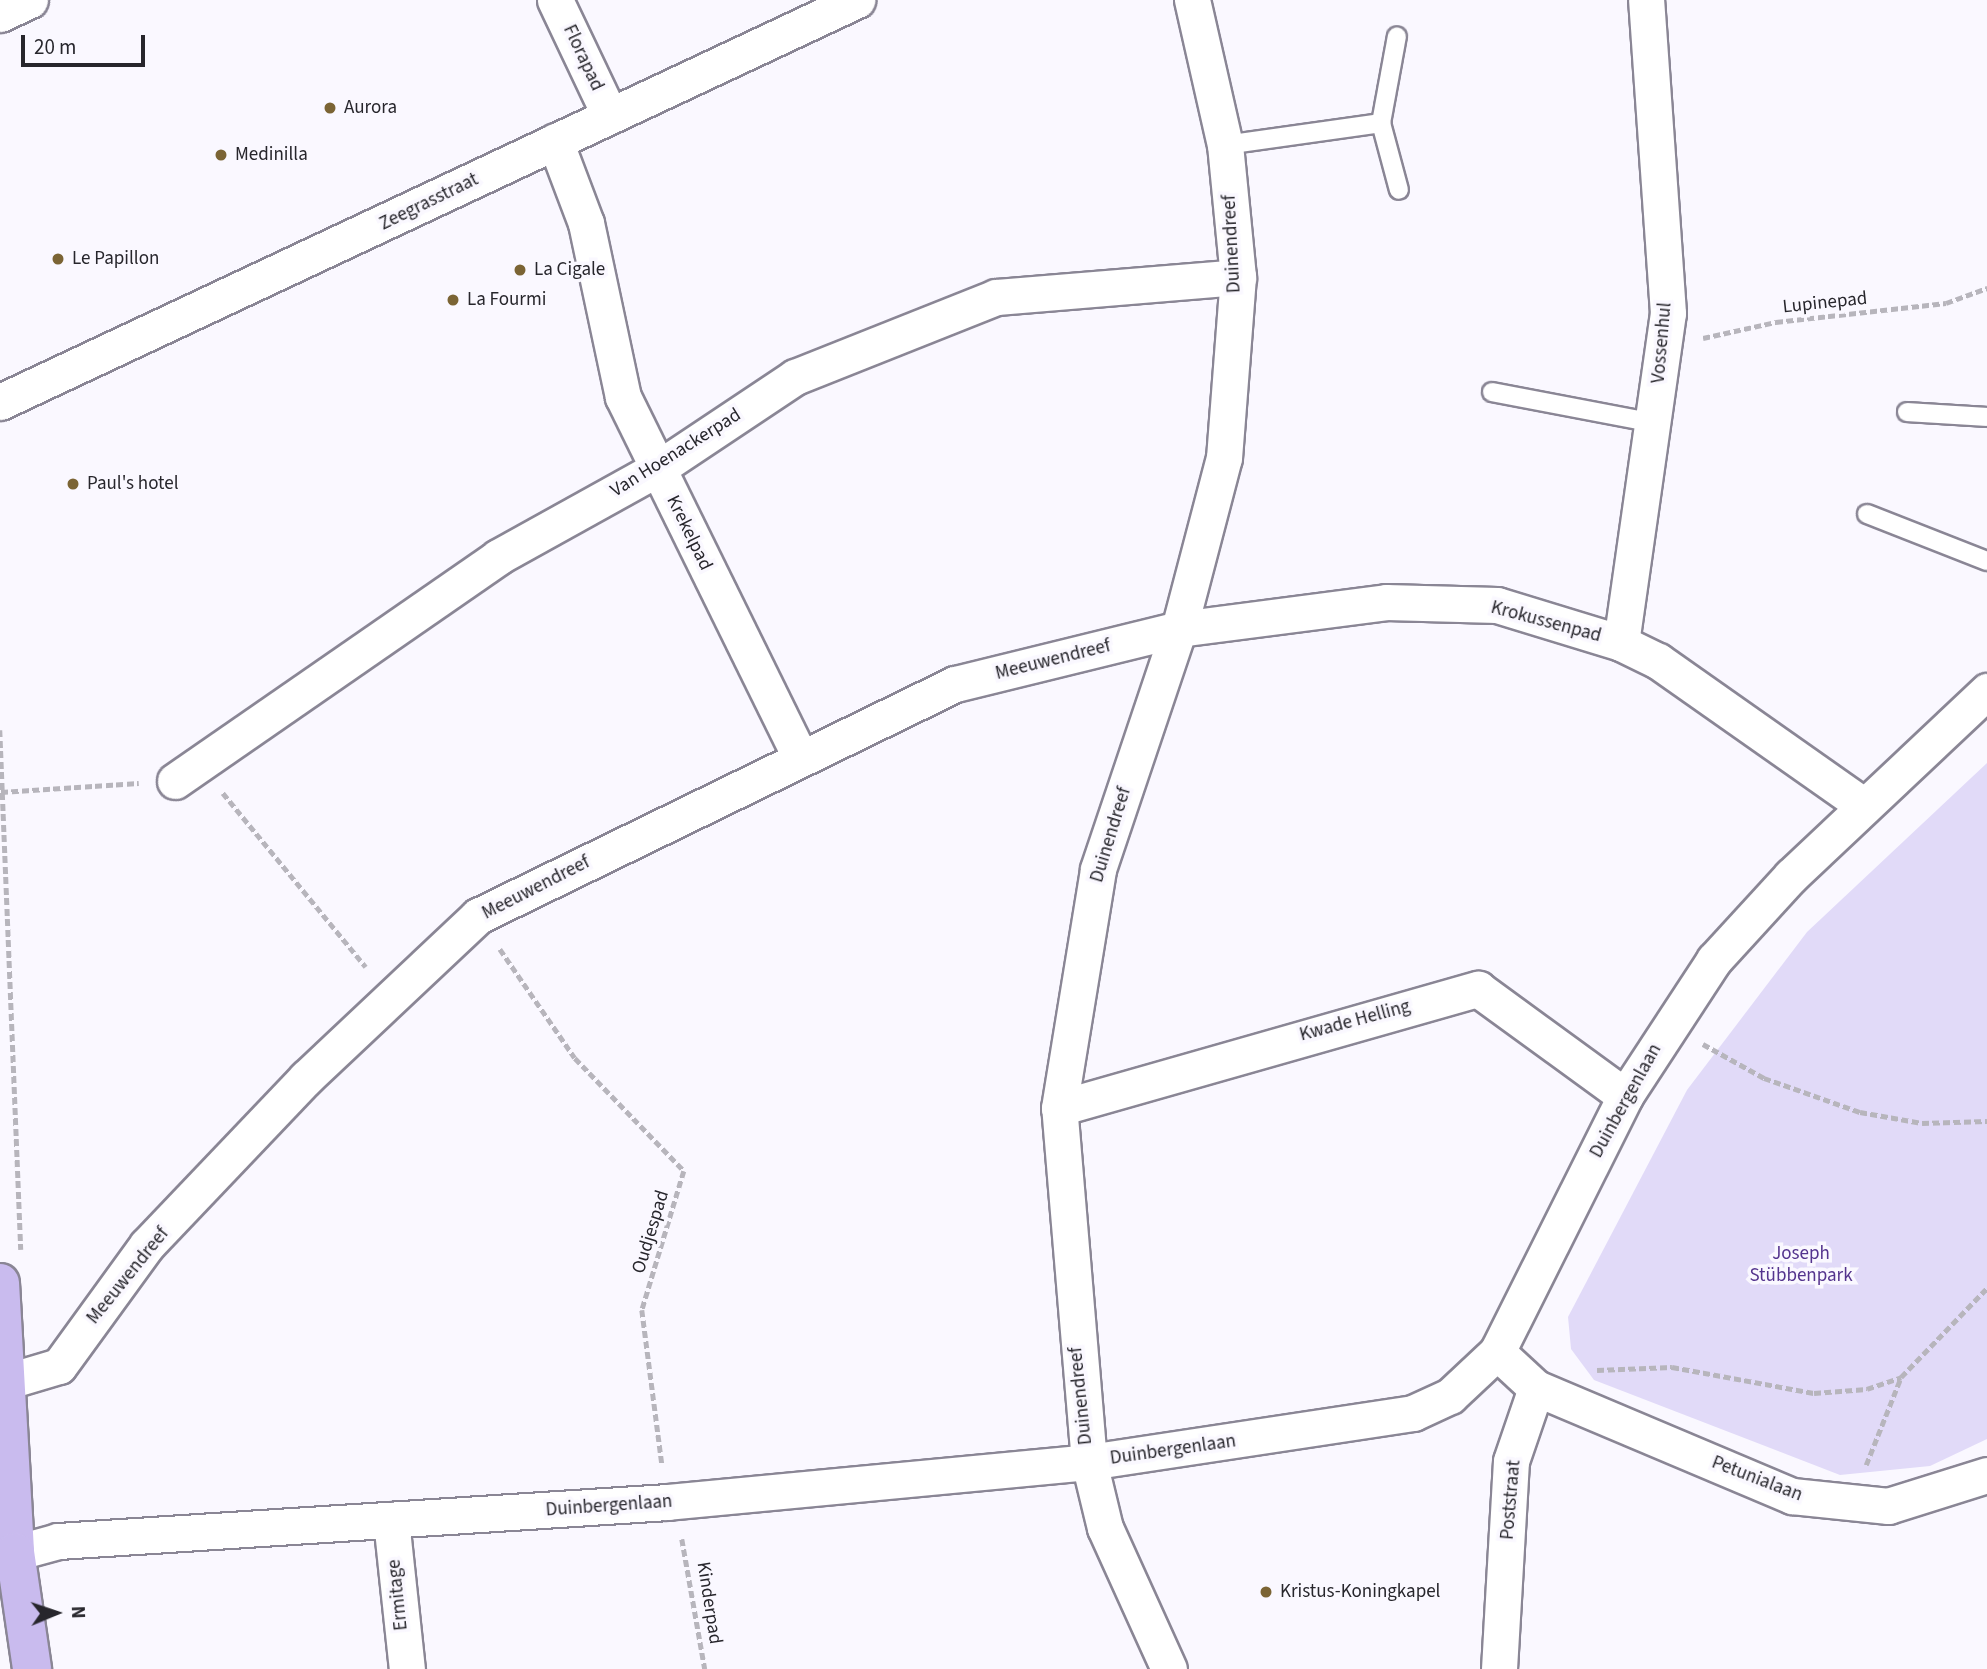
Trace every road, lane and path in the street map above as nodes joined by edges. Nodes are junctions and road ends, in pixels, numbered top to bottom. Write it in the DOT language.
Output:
graph roads {
  1 [pos="30,0"];
  2 [pos="555,0"];
  3 [pos="1192,0"];
  4 [pos="1646,0"];
  5 [pos="853,1"];
  6 [pos="0,15"];
  7 [pos="1397,36"];
  8 [pos="610,116"];
  9 [pos="1381,122"];
  10 [pos="555,141"];
  11 [pos="1225,145"];
  12 [pos="1399,190"];
  13 [pos="1238,277"];
  14 [pos="1987,288"];
  15 [pos="1665,340"];
  16 [pos="1492,392"];
  17 [pos="0,402"];
  18 [pos="1907,412"];
  19 [pos="1987,417"];
  20 [pos="1654,423"];
  21 [pos="657,469"];
  22 [pos="1867,513"];
  23 [pos="1987,561"];
  24 [pos="1179,629"];
  25 [pos="1621,643"];
  26 [pos="1987,691"];
  27 [pos="0,730"];
  28 [pos="800,756"];
  29 [pos="189,774"];
  30 [pos="1,792"];
  31 [pos="1864,806"];
  32 [pos="478,916"];
  33 [pos="391,996"];
  34 [pos="1670,1022"];
  35 [pos="1625,1096"];
  36 [pos="1059,1108"];
  37 [pos="1987,1121"];
  38 [pos="11,1270"];
  39 [pos="1987,1288"];
  40 [pos="1497,1352"];
  41 [pos="1901,1377"];
  42 [pos="5,1382"];
  43 [pos="1536,1388"];
  44 [pos="1089,1462"];
  45 [pos="1987,1475"];
  46 [pos="667,1502"];
  47 [pos="1859,1507"];
  48 [pos="391,1521"];
  49 [pos="8,1555"];
  50 [pos="32,1669"];
  51 [pos="407,1669"];
  52 [pos="705,1669"];
  53 [pos="1170,1669"];
  54 [pos="1499,1669"];
  1 -- 6 [label="street"];
  2 -- 8 [label="street, Florapad"];
  3 -- 11 [label="street, Duinendreef"];
  4 -- 15 [label="street, Vossenhul"];
  5 -- 8 [label="street, Zeegrasstraat"];
  7 -- 9 [label="lane"];
  8 -- 10 [label="street, Zeegrasstraat"];
  9 -- 11 [label="lane"];
  9 -- 12 [label="lane"];
  10 -- 17 [label="street, Zeegrasstraat"];
  10 -- 21 [label="street, Krekelpad"];
  11 -- 13 [label="street, Duinendreef"];
  13 -- 21 [label="street, Van Hoenackerpad"];
  13 -- 24 [label="street, Duinendreef"];
  14 -- 15 [label="path, Lupinepad"];
  15 -- 20 [label="street, Vossenhul"];
  16 -- 20 [label="lane"];
  18 -- 19 [label="lane"];
  20 -- 25 [label="street, Vossenhul"];
  21 -- 28 [label="street, Krekelpad"];
  21 -- 29 [label="street, Van Hoenackerpad"];
  22 -- 23 [label="lane"];
  24 -- 25 [label="street, Krokussenpad"];
  24 -- 28 [label="street, Meeuwendreef"];
  24 -- 36 [label="street, Duinendreef"];
  25 -- 31 [label="street, Krokussenpad"];
  26 -- 31 [label="street, Duinbergenlaan"];
  27 -- 30 [label="path"];
  28 -- 32 [label="street, Meeuwendreef"];
  29 -- 30 [label="path"];
  29 -- 33 [label="path"];
  30 -- 38 [label="path"];
  31 -- 34 [label="street, Duinbergenlaan"];
  32 -- 33 [label="street, Meeuwendreef"];
  32 -- 46 [label="path, Oudjespad"];
  33 -- 42 [label="street, Meeuwendreef"];
  34 -- 35 [label="street, Duinbergenlaan"];
  34 -- 37 [label="path"];
  35 -- 36 [label="street, Kwade Helling"];
  35 -- 40 [label="street, Duinbergenlaan"];
  36 -- 44 [label="street, Duinendreef"];
  38 -- 42 [label="main road"];
  39 -- 41 [label="path"];
  40 -- 43 [label="street"];
  40 -- 44 [label="street, Duinbergenlaan"];
  41 -- 43 [label="path"];
  41 -- 47 [label="path"];
  42 -- 49 [label="main road"];
  43 -- 47 [label="street, Petunialaan"];
  43 -- 54 [label="street, Poststraat"];
  44 -- 46 [label="street, Duinbergenlaan"];
  44 -- 53 [label="street, Duinendreef"];
  45 -- 47 [label="street, Petunialaan"];
  46 -- 48 [label="street, Duinbergenlaan"];
  46 -- 52 [label="path, Kinderpad"];
  48 -- 49 [label="street, Duinbergenlaan"];
  48 -- 51 [label="street, Ermitage"];
  49 -- 50 [label="main road"];
}
